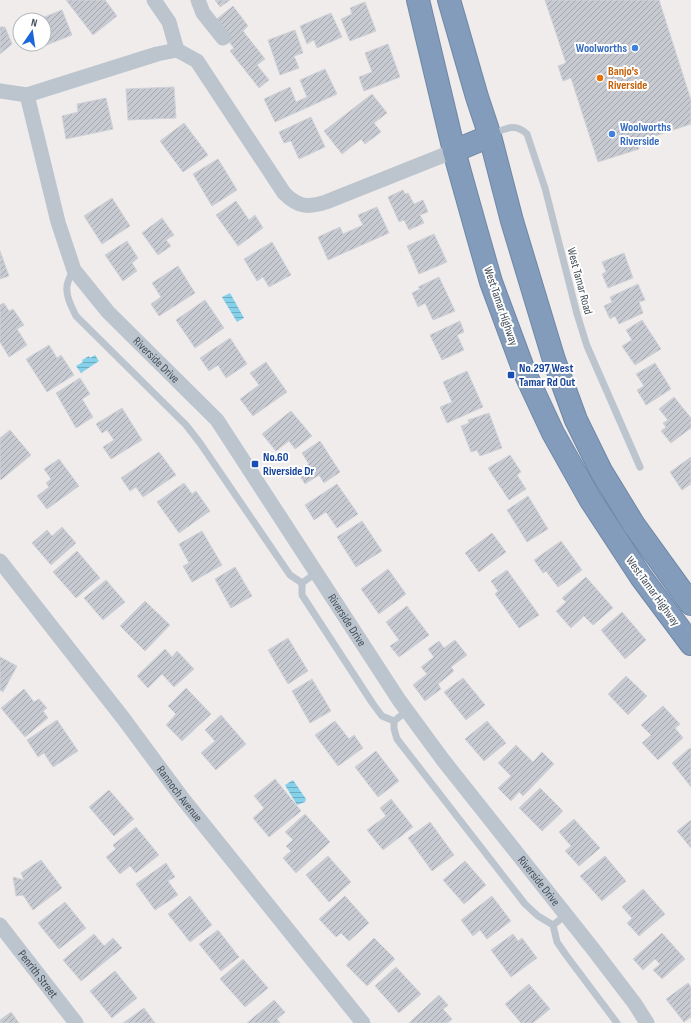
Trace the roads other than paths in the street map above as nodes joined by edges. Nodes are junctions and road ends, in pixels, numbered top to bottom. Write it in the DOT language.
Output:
graph roads {
  1 [pos="198,0"];
  2 [pos="418,0"];
  3 [pos="449,0"];
  4 [pos="155,1"];
  5 [pos="223,38"];
  6 [pos="177,50"];
  7 [pos="0,91"];
  8 [pos="27,95"];
  9 [pos="490,136"];
  10 [pos="454,151"];
  11 [pos="74,270"];
  12 [pos="640,467"];
  13 [pos="0,561"];
  14 [pos="316,573"];
  15 [pos="302,583"];
  16 [pos="691,604"];
  17 [pos="691,644"];
  18 [pos="407,711"];
  19 [pos="394,721"];
  20 [pos="566,915"];
  21 [pos="0,925"];
  22 [pos="553,925"];
  23 [pos="76,1023"];
  24 [pos="363,1023"];
  25 [pos="617,1023"];
  26 [pos="647,1023"];
  1 -- 5 [label="street"];
  2 -- 10 [label="highway, West Tamar Highway"];
  3 -- 9 [label="highway, West Tamar Highway"];
  4 -- 6 [label="street"];
  6 -- 8 [label="street"];
  6 -- 10 [label="street"];
  7 -- 8 [label="street"];
  8 -- 11 [label="street, Riverside Drive"];
  9 -- 10 [label="highway"];
  9 -- 12 [label="lane, West Tamar Road"];
  9 -- 16 [label="highway, West Tamar Highway"];
  10 -- 17 [label="highway, West Tamar Highway"];
  11 -- 14 [label="street, Riverside Drive"];
  11 -- 15 [label="lane"];
  13 -- 24 [label="street, Rannoch Avenue"];
  14 -- 15 [label="lane"];
  14 -- 18 [label="street, Riverside Drive"];
  15 -- 19 [label="lane"];
  18 -- 19 [label="lane"];
  18 -- 20 [label="street, Riverside Drive"];
  19 -- 22 [label="lane"];
  20 -- 22 [label="lane"];
  20 -- 26 [label="street, Riverside Drive"];
  21 -- 23 [label="street, Penrith Street"];
  22 -- 25 [label="lane"];
}
